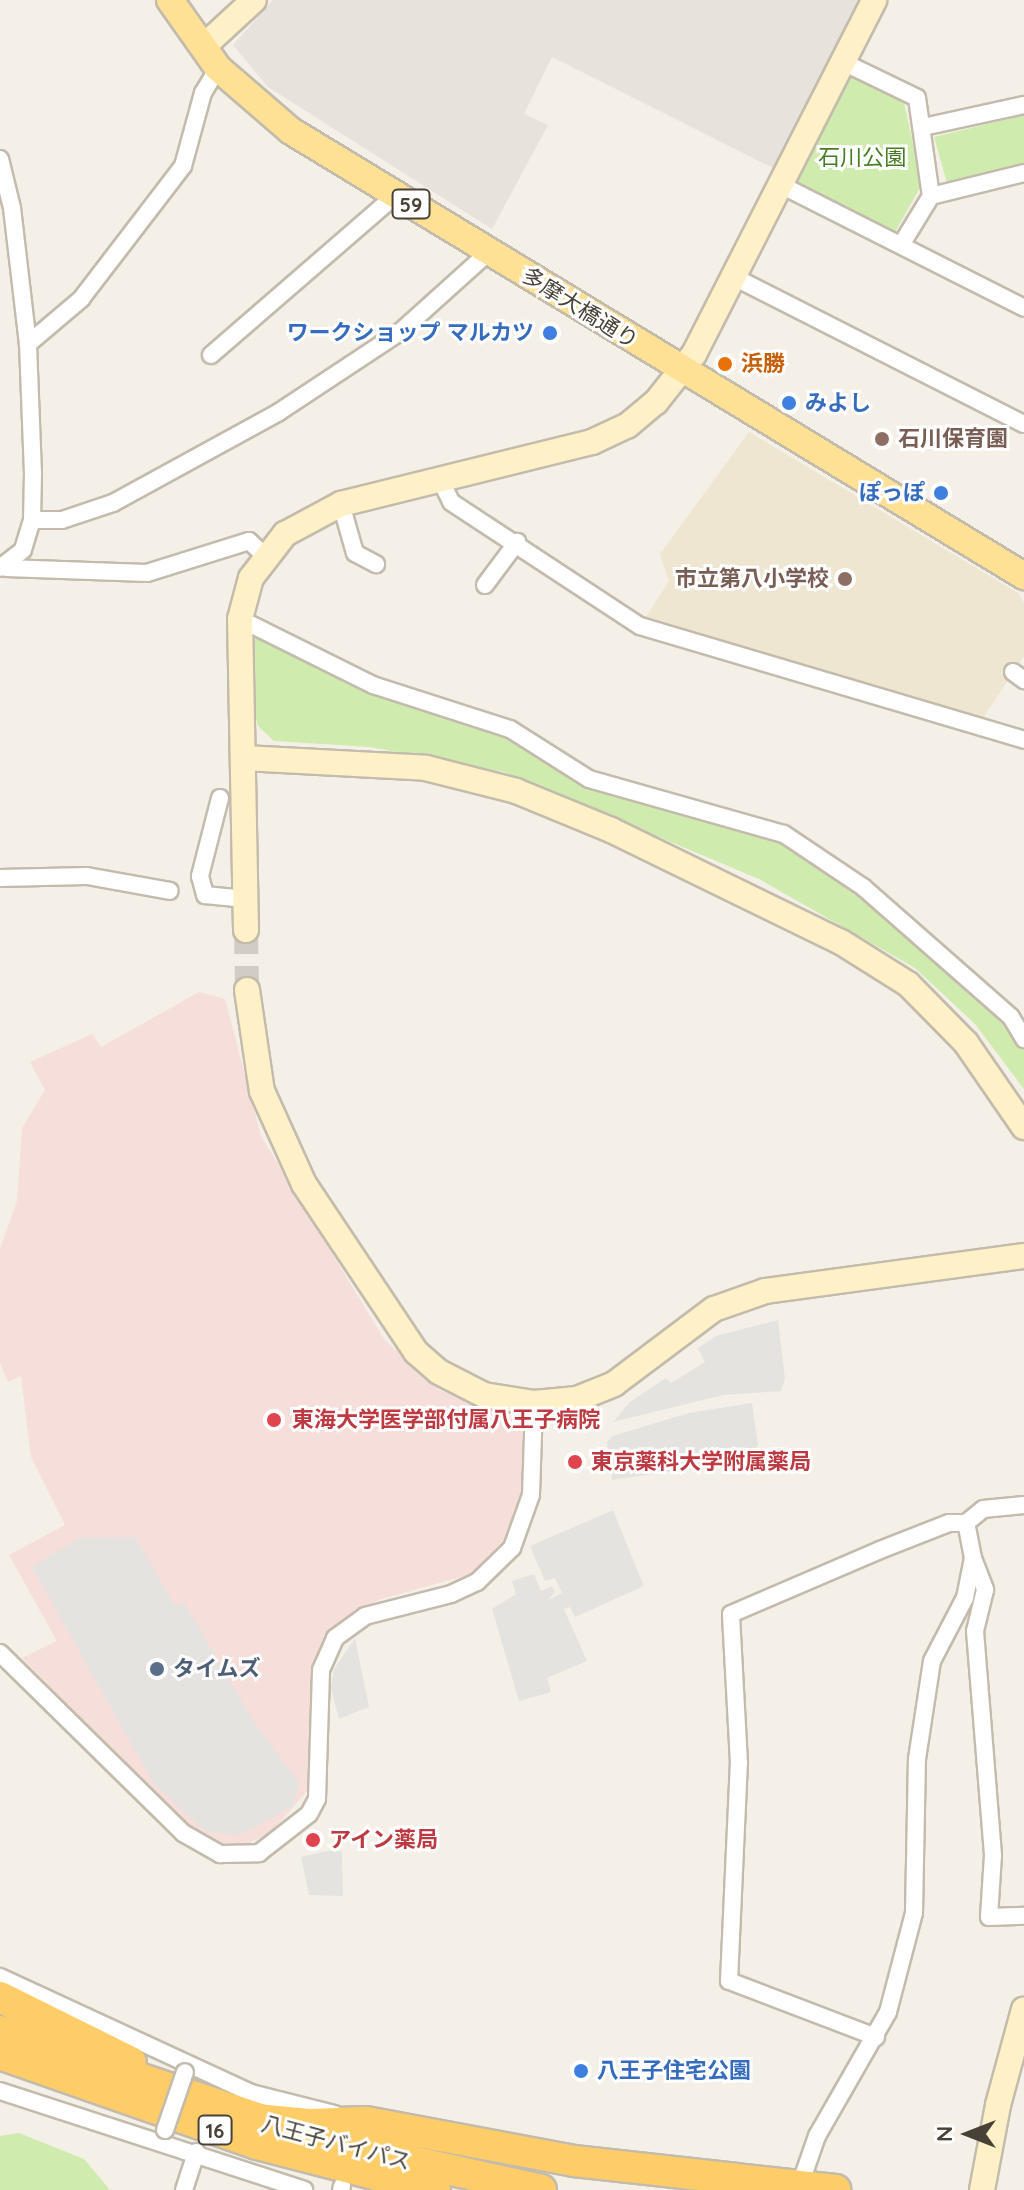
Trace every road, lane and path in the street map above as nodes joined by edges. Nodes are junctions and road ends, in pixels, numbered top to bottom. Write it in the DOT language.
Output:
graph roads {
  1 [pos="170,0"];
  2 [pos="254,0"];
  3 [pos="874,0"];
  4 [pos="211,58"];
  5 [pos="843,62"];
  6 [pos="1024,105"];
  7 [pos="923,127"];
  8 [pos="1,170"];
  9 [pos="1024,173"];
  10 [pos="781,185"];
  11 [pos="396,195"];
  12 [pos="931,196"];
  13 [pos="901,245"];
  14 [pos="489,252"];
  15 [pos="734,277"];
  16 [pos="1024,308"];
  17 [pos="28,344"];
  18 [pos="211,355"];
  19 [pos="683,371"];
  20 [pos="1024,424"];
  21 [pos="440,479"];
  22 [pos="341,504"];
  23 [pos="32,520"];
  24 [pos="517,542"];
  25 [pos="266,557"];
  26 [pos="376,564"];
  27 [pos="3,568"];
  28 [pos="1024,576"];
  29 [pos="485,585"];
  30 [pos="240,619"];
  31 [pos="1024,740"];
  32 [pos="244,758"];
  33 [pos="220,798"];
  34 [pos="0,878"];
  35 [pos="170,891"];
  36 [pos="246,899"];
  37 [pos="246,930"];
  38 [pos="247,990"];
  39 [pos="1024,1039"];
  40 [pos="1024,1127"];
  41 [pos="1024,1256"];
  42 [pos="534,1403"];
  43 [pos="1024,1505"];
  44 [pos="966,1523"];
  45 [pos="973,1558"];
  46 [pos="0,1653"];
  47 [pos="1024,1916"];
  48 [pos="0,1977"];
  49 [pos="0,1997"];
  50 [pos="1024,2009"];
  51 [pos="0,2031"];
  52 [pos="876,2037"];
  53 [pos="0,2054"];
  54 [pos="178,2074"];
  55 [pos="0,2091"];
  56 [pos="366,2122"];
  57 [pos="251,2131"];
  58 [pos="162,2135"];
  59 [pos="196,2152"];
  60 [pos="801,2182"];
  61 [pos="531,2188"];
  62 [pos="346,2189"];
  63 [pos="184,2190"];
  64 [pos="304,2190"];
  65 [pos="435,2190"];
  66 [pos="835,2190"];
  67 [pos="982,2190"];
  1 -- 4 [label="main road, 多摩大橋通り / 59"];
  2 -- 4 [label="street"];
  3 -- 5 [label="street"];
  4 -- 11 [label="main road, 多摩大橋通り / 59"];
  4 -- 17 [label="street"];
  5 -- 7 [label="street"];
  5 -- 10 [label="street"];
  6 -- 7 [label="street"];
  7 -- 12 [label="street"];
  8 -- 17 [label="street"];
  9 -- 12 [label="street"];
  10 -- 13 [label="street"];
  10 -- 15 [label="street"];
  11 -- 14 [label="main road, 多摩大橋通り / 59"];
  11 -- 18 [label="street"];
  12 -- 13 [label="street"];
  13 -- 16 [label="street"];
  14 -- 19 [label="main road, 多摩大橋通り / 59"];
  14 -- 23 [label="street"];
  15 -- 19 [label="street"];
  15 -- 20 [label="street"];
  17 -- 23 [label="street"];
  19 -- 21 [label="street"];
  19 -- 28 [label="main road, 多摩大橋通り / 59"];
  21 -- 22 [label="street"];
  21 -- 24 [label="street"];
  22 -- 25 [label="street"];
  22 -- 26 [label="street"];
  23 -- 27 [label="street"];
  24 -- 29 [label="street"];
  24 -- 31 [label="street"];
  25 -- 27 [label="street"];
  25 -- 30 [label="street"];
  30 -- 32 [label="street"];
  30 -- 39 [label="street"];
  32 -- 36 [label="street"];
  32 -- 40 [label="street"];
  33 -- 36 [label="street"];
  34 -- 35 [label="street"];
  36 -- 37 [label="street"];
  38 -- 42 [label="street"];
  41 -- 42 [label="street"];
  42 -- 46 [label="street"];
  43 -- 44 [label="street"];
  44 -- 45 [label="street"];
  44 -- 52 [label="street"];
  45 -- 47 [label="street"];
  45 -- 52 [label="street"];
  48 -- 54 [label="street"];
  49 -- 54 [label="highway"];
  50 -- 67 [label="street"];
  51 -- 54 [label="highway, 八王子バイパス / 16"];
  52 -- 60 [label="street"];
  53 -- 57 [label="highway, 八王子バイパス / 16"];
  54 -- 56 [label="street"];
  54 -- 57 [label="highway, 八王子バイパス / 16"];
  54 -- 58 [label="street, bridge"];
  55 -- 58 [label="street"];
  56 -- 57 [label="highway"];
  56 -- 60 [label="highway"];
  56 -- 61 [label="highway"];
  57 -- 61 [label="highway, 八王子バイパス / 16"];
  57 -- 62 [label="highway, 16"];
  57 -- 65 [label="highway, 八王子バイパス / 16"];
  58 -- 59 [label="street"];
  59 -- 63 [label="street"];
  59 -- 64 [label="street"];
  60 -- 66 [label="highway"];
}
